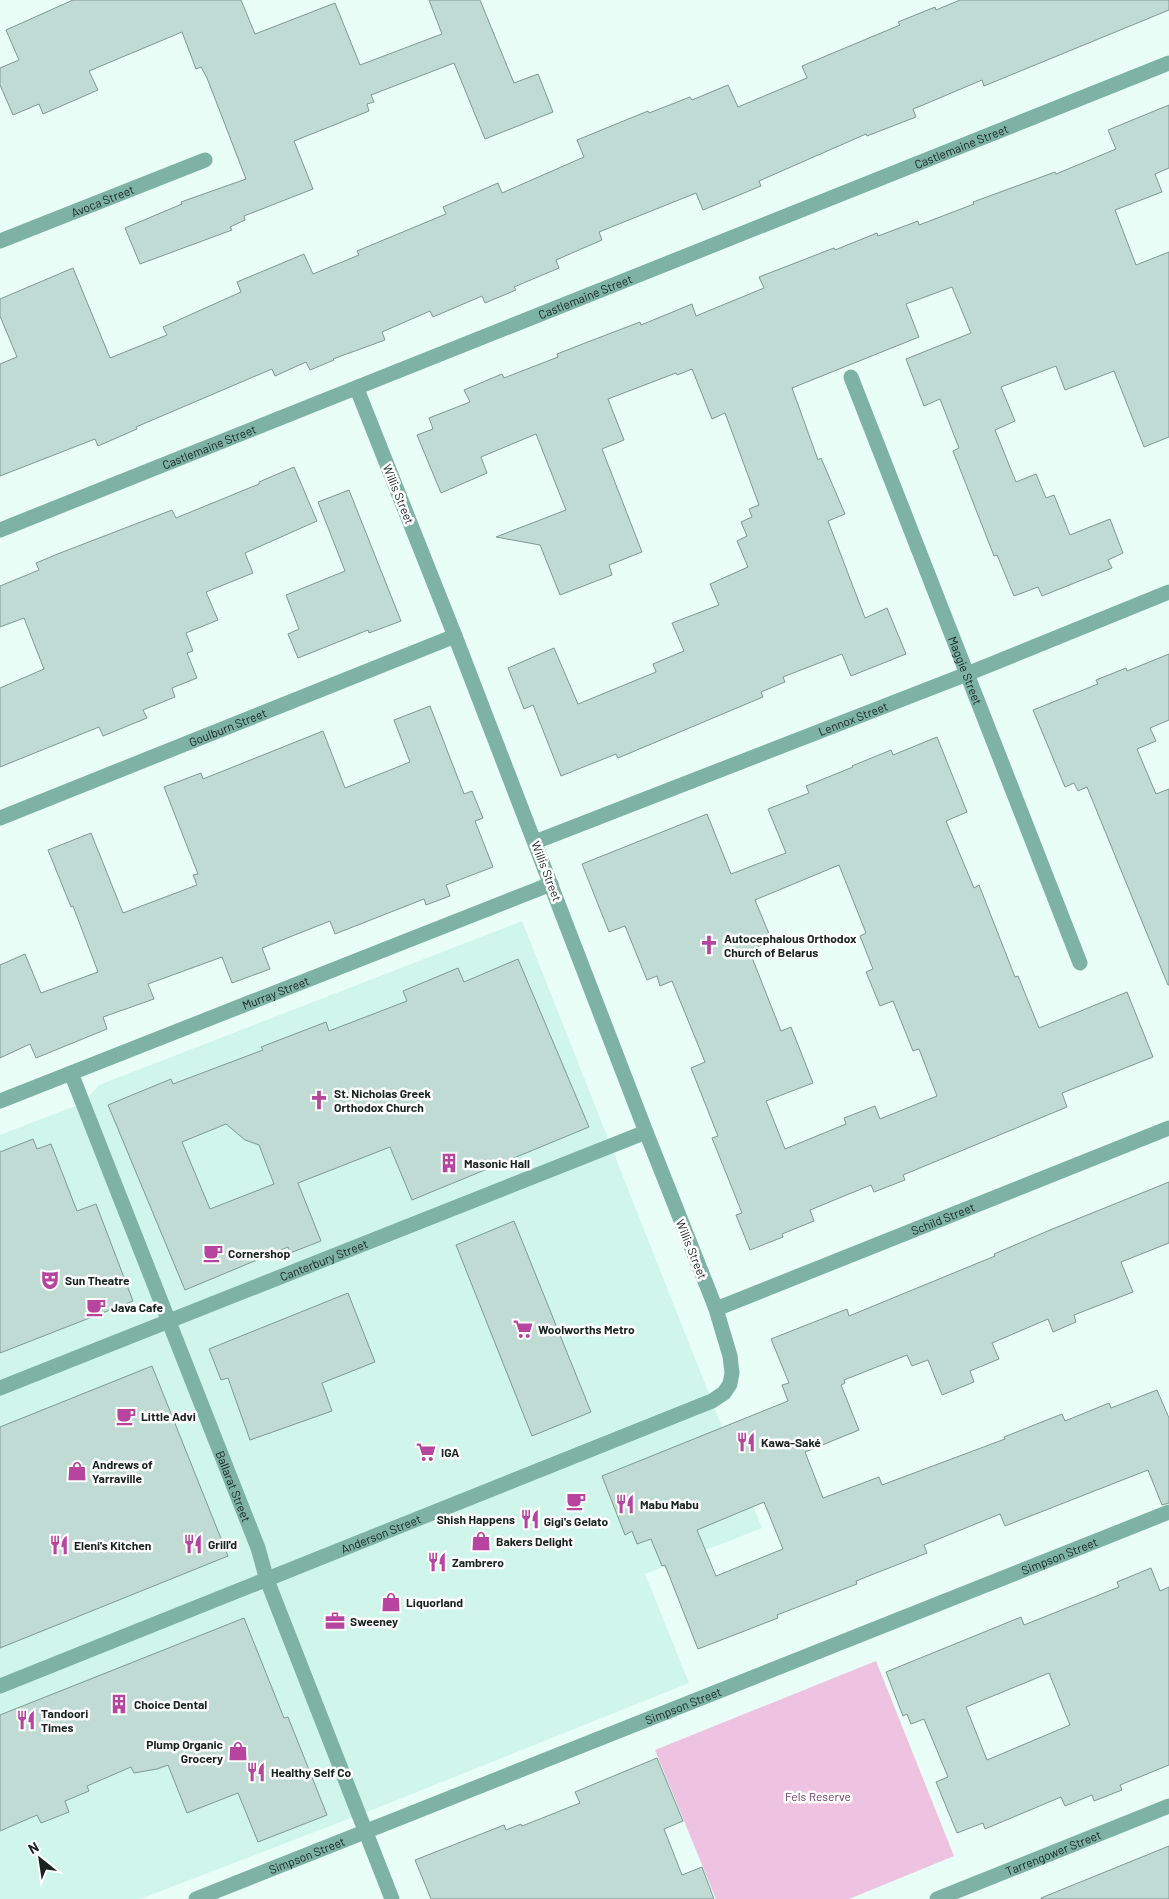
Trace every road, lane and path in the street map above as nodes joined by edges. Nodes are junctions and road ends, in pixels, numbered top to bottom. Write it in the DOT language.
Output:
graph roads {
  1 [pos="1169,63"];
  2 [pos="205,160"];
  3 [pos="0,241"];
  4 [pos="852,377"];
  5 [pos="357,389"];
  6 [pos="0,530"];
  7 [pos="1169,592"];
  8 [pos="455,636"];
  9 [pos="967,674"];
  10 [pos="0,818"];
  11 [pos="535,842"];
  12 [pos="551,884"];
  13 [pos="1080,963"];
  14 [pos="71,1073"];
  15 [pos="0,1101"];
  16 [pos="1169,1128"];
  17 [pos="646,1132"];
  18 [pos="716,1309"];
  19 [pos="169,1321"];
  20 [pos="730,1356"];
  21 [pos="0,1388"];
  22 [pos="1169,1512"];
  23 [pos="267,1580"];
  24 [pos="0,1686"];
  25 [pos="1169,1806"];
  26 [pos="366,1831"];
  27 [pos="196,1899"];
  28 [pos="392,1899"];
  29 [pos="937,1899"];
  1 -- 5 [label="street, Castlemaine Street"];
  2 -- 3 [label="street, Avoca Street"];
  4 -- 9 [label="street, Maggie Street"];
  5 -- 6 [label="street, Castlemaine Street"];
  5 -- 8 [label="street, Willis Street"];
  7 -- 9 [label="street, Lennox Street"];
  8 -- 10 [label="street, Goulburn Street"];
  8 -- 11 [label="street, Willis Street"];
  9 -- 11 [label="street, Lennox Street"];
  9 -- 13 [label="street, Maggie Street"];
  11 -- 12 [label="street, Willis Street"];
  12 -- 14 [label="street, Murray Street"];
  12 -- 17 [label="street, Willis Street"];
  14 -- 15 [label="street, Murray Street"];
  14 -- 19 [label="street, Ballarat Street"];
  16 -- 18 [label="street, Schild Street"];
  17 -- 18 [label="street, Willis Street"];
  17 -- 19 [label="street, Canterbury Street"];
  18 -- 20 [label="street, Willis Street"];
  19 -- 21 [label="street, Canterbury Street"];
  19 -- 23 [label="street, Ballarat Street"];
  20 -- 23 [label="street, Anderson Street"];
  22 -- 26 [label="street, Simpson Street"];
  23 -- 24 [label="street, Anderson Street"];
  23 -- 26 [label="street, Ballarat Street"];
  25 -- 29 [label="street, Tarrengower Street"];
  26 -- 27 [label="street, Simpson Street"];
  26 -- 28 [label="street, Ballarat Street"];
}
